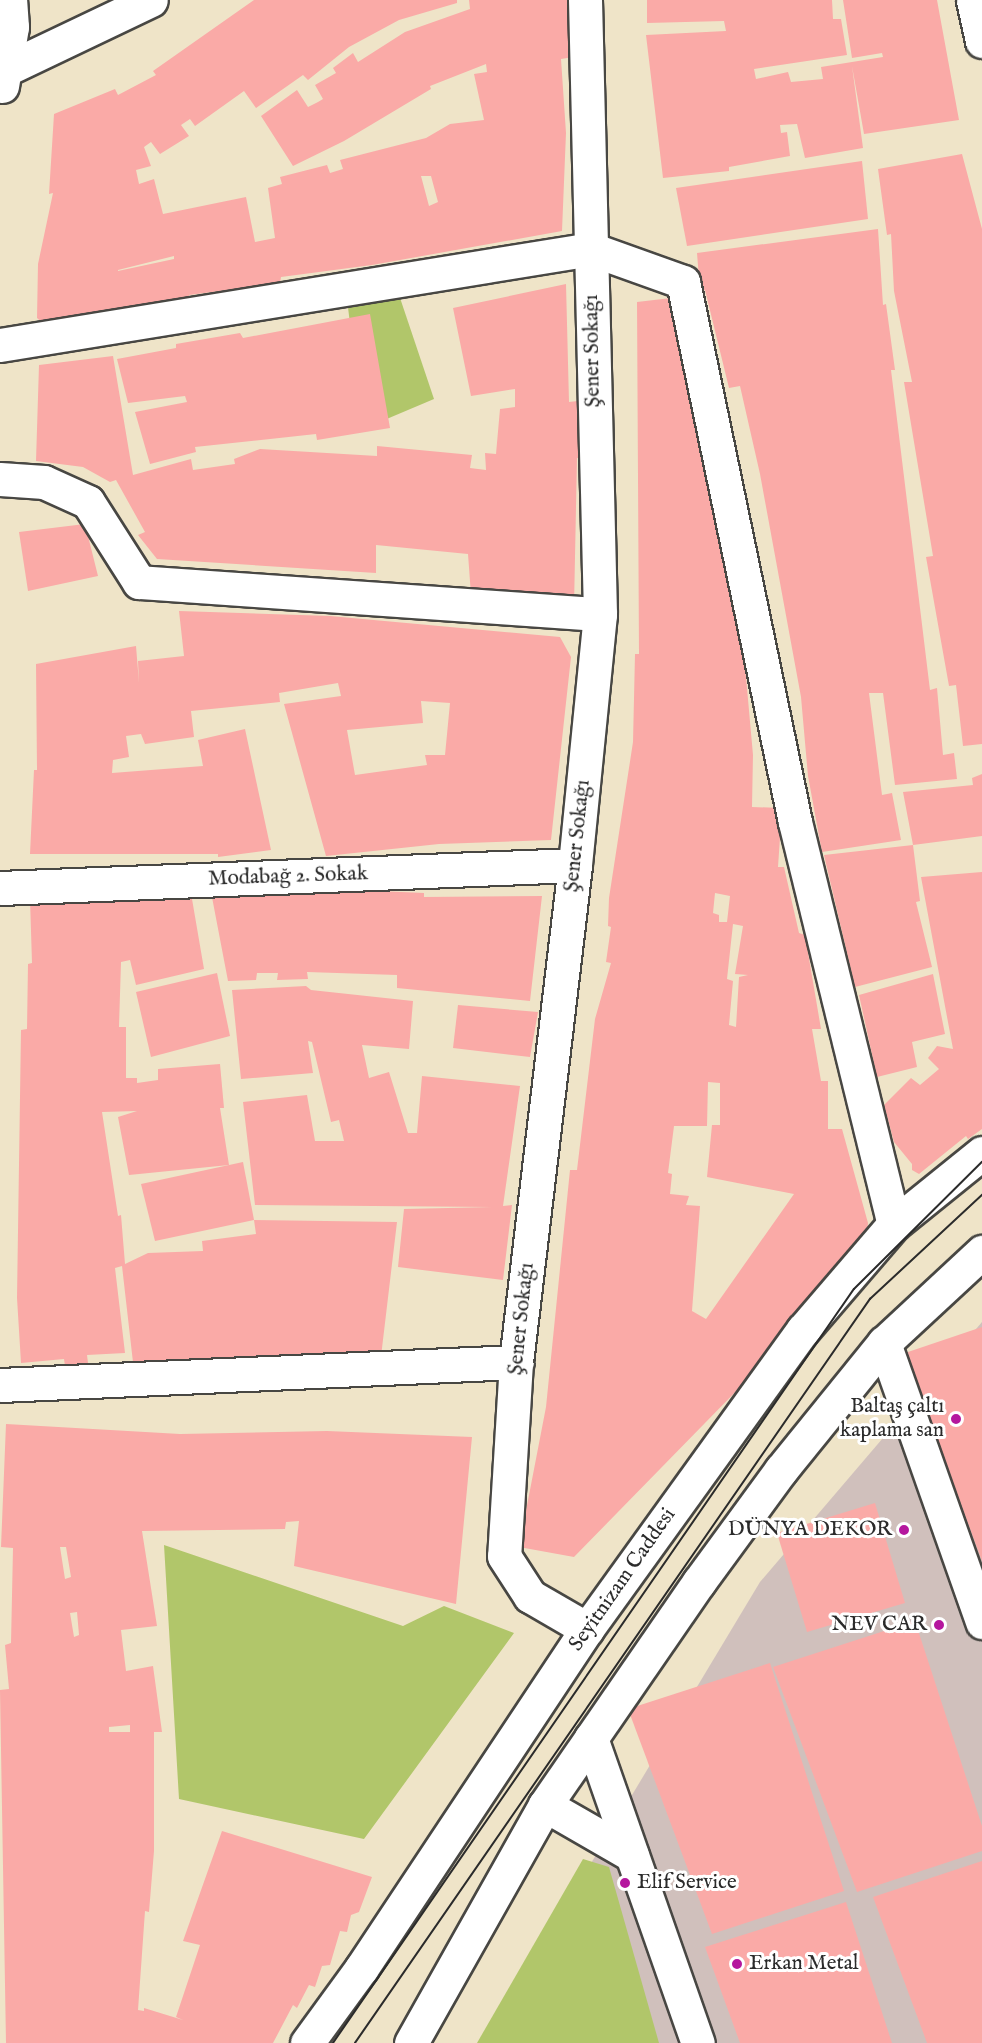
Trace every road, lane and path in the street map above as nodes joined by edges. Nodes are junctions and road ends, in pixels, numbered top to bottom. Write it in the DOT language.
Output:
graph roads {
  1 [pos="10,0"];
  2 [pos="151,0"];
  3 [pos="585,0"];
  4 [pos="973,0"];
  5 [pos="982,41"];
  6 [pos="2,78"];
  7 [pos="591,249"];
  8 [pos="0,345"];
  9 [pos="0,478"];
  10 [pos="600,614"];
  11 [pos="575,866"];
  12 [pos="0,888"];
  13 [pos="982,1153"];
  14 [pos="894,1224"];
  15 [pos="982,1252"];
  16 [pos="884,1343"];
  17 [pos="516,1362"];
  18 [pos="0,1385"];
  19 [pos="982,1622"];
  20 [pos="587,1629"];
  21 [pos="591,1738"];
  22 [pos="545,1805"];
  23 [pos="632,1855"];
  24 [pos="307,2043"];
  25 [pos="411,2043"];
  26 [pos="698,2043"];
  1 -- 6 [label="street"];
  2 -- 6 [label="street"];
  3 -- 7 [label="street, Şener Sokağı"];
  4 -- 5 [label="street"];
  7 -- 8 [label="street"];
  7 -- 10 [label="street, Şener Sokağı"];
  7 -- 14 [label="street"];
  9 -- 10 [label="street"];
  10 -- 11 [label="street, Şener Sokağı"];
  11 -- 12 [label="street, Modabağ 2. Sokak"];
  11 -- 17 [label="street, Şener Sokağı"];
  13 -- 14 [label="street, Seyitnizam Caddesi"];
  14 -- 20 [label="street, Seyitnizam Caddesi"];
  15 -- 16 [label="street"];
  16 -- 19 [label="street"];
  16 -- 21 [label="street"];
  17 -- 18 [label="street"];
  17 -- 20 [label="street, Şener Sokağı"];
  20 -- 24 [label="street, Seyitnizam Caddesi"];
  21 -- 22 [label="street"];
  21 -- 23 [label="street"];
  22 -- 23 [label="street"];
  22 -- 25 [label="street"];
  23 -- 26 [label="street"];
}
